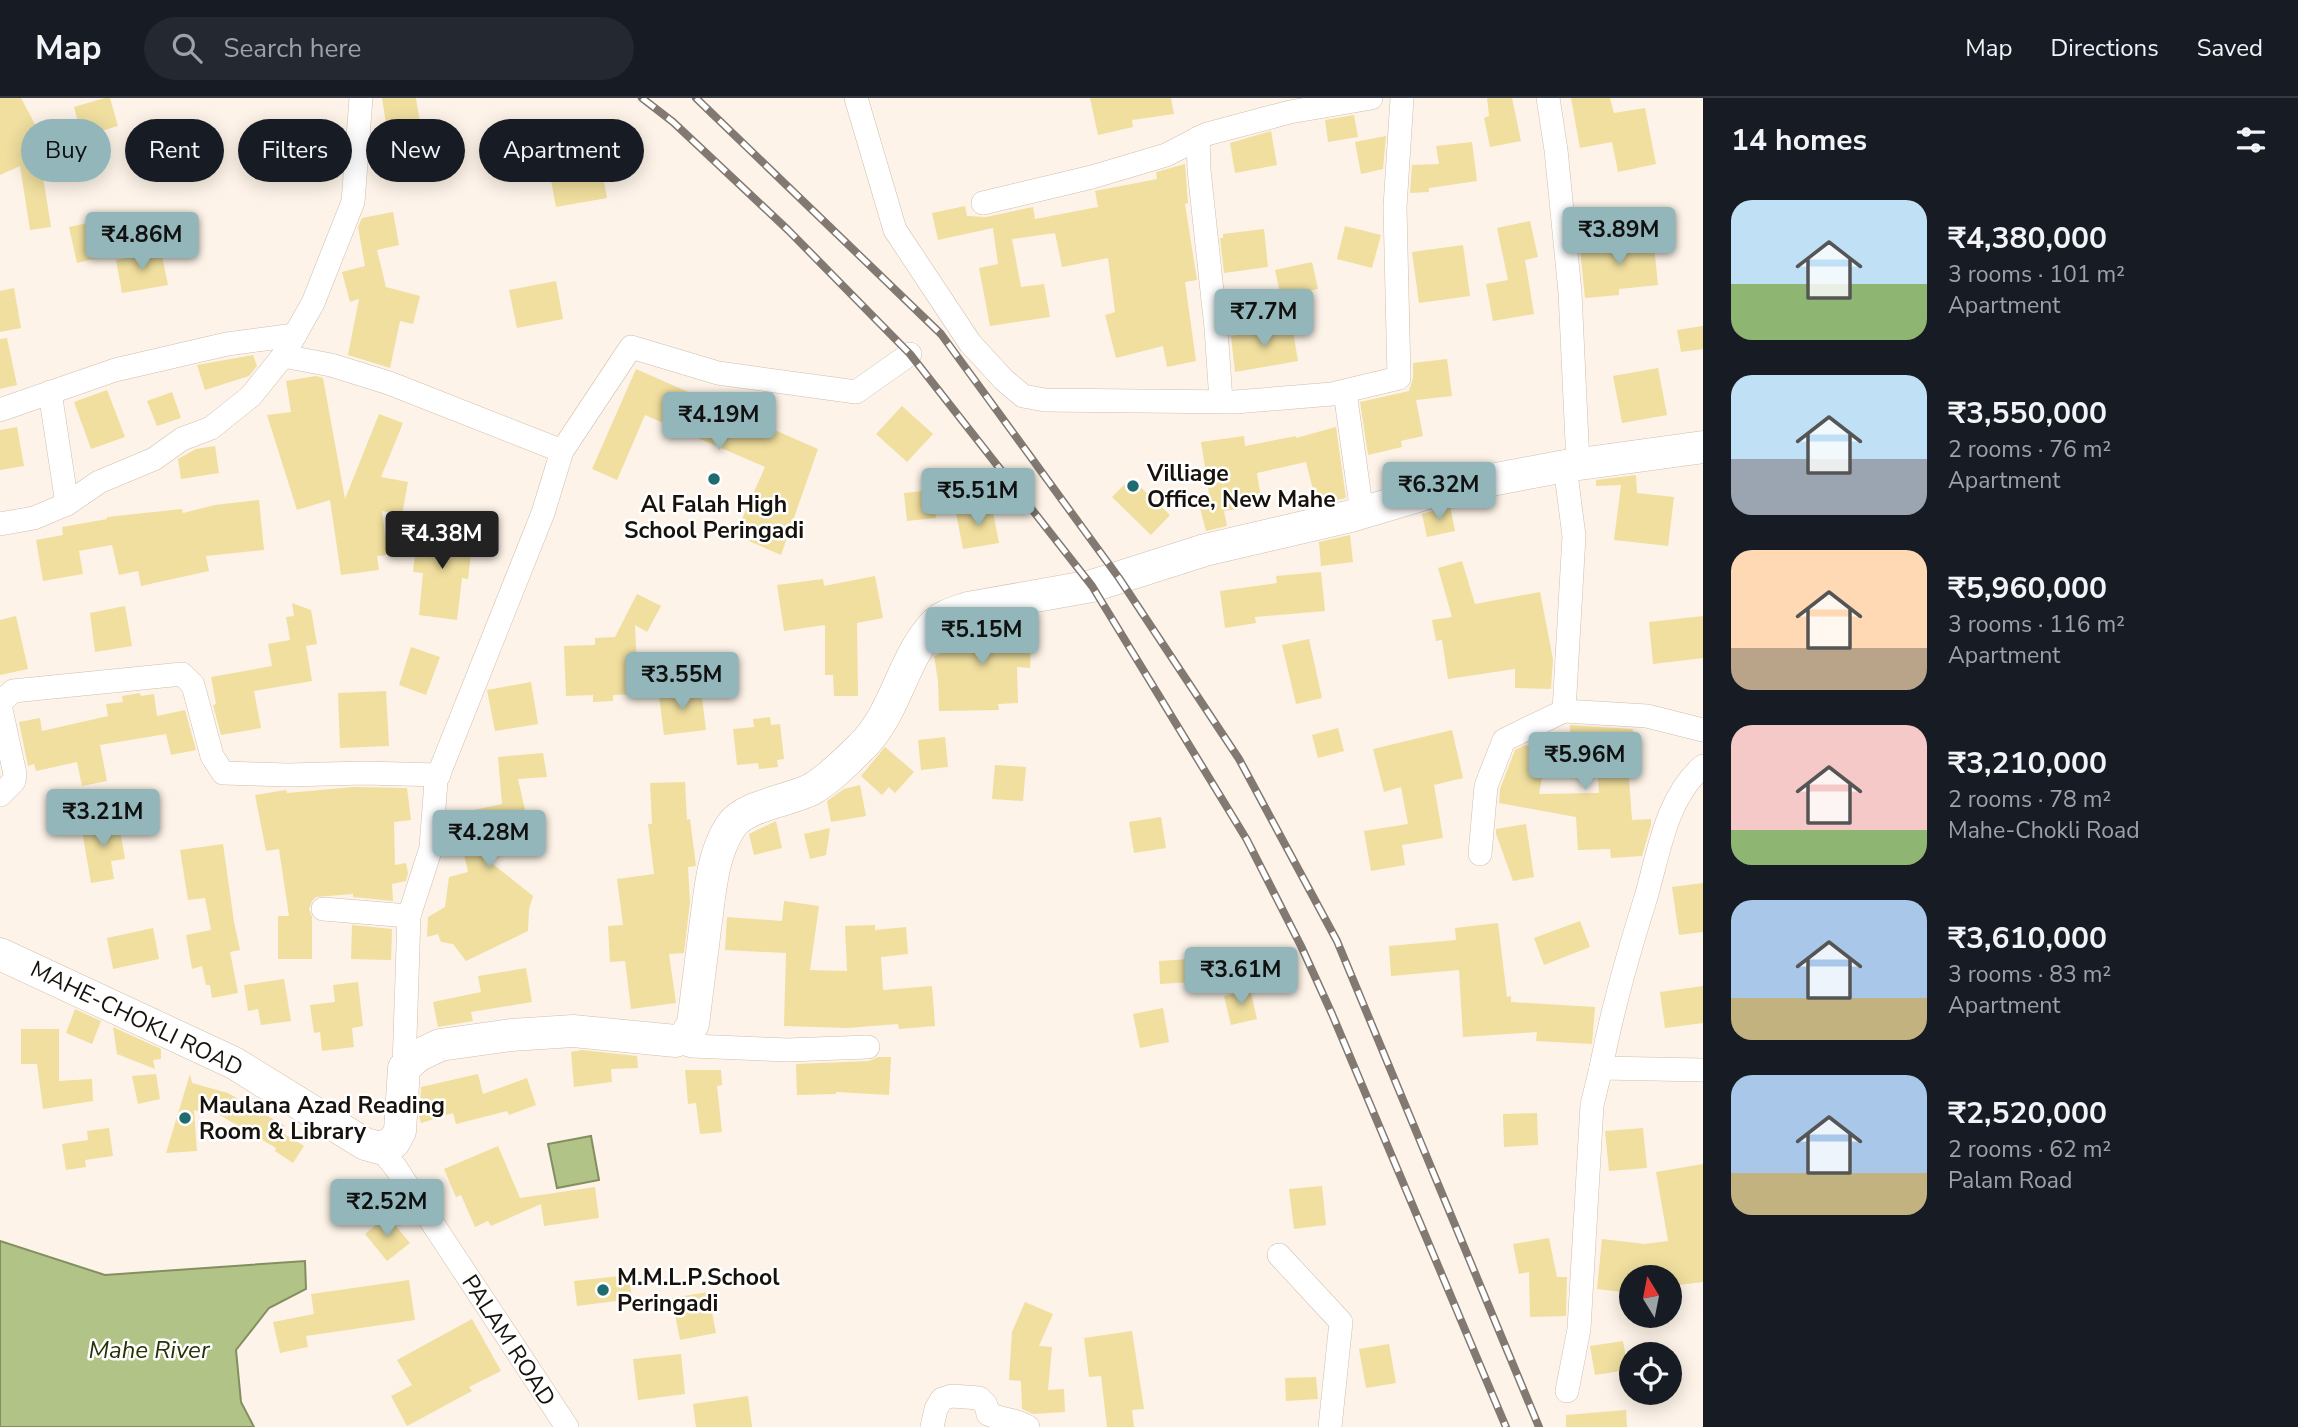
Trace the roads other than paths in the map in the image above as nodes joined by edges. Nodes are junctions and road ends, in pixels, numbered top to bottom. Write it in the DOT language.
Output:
graph roads {
  1 [pos="361,98"];
  2 [pos="856,98"];
  3 [pos="1371,98"];
  4 [pos="1402,98"];
  5 [pos="1548,98"];
  6 [pos="1198,138"];
  7 [pos="984,203"];
  8 [pos="295,335"];
  9 [pos="910,354"];
  10 [pos="283,356"];
  11 [pos="50,392"];
  12 [pos="1345,392"];
  13 [pos="1221,401"];
  14 [pos="0,410"];
  15 [pos="1703,447"];
  16 [pos="562,451"];
  17 [pos="1572,465"];
  18 [pos="67,504"];
  19 [pos="1362,513"];
  20 [pos="0,524"];
  21 [pos="0,704"];
  22 [pos="1564,711"];
  23 [pos="1703,730"];
  24 [pos="1703,766"];
  25 [pos="439,775"];
  26 [pos="0,795"];
  27 [pos="1479,854"];
  28 [pos="323,909"];
  29 [pos="409,916"];
  30 [pos="0,954"];
  31 [pos="676,1041"];
  32 [pos="868,1047"];
  33 [pos="404,1068"];
  34 [pos="1601,1068"];
  35 [pos="1703,1070"];
  36 [pos="380,1148"];
  37 [pos="1279,1255"];
  38 [pos="1567,1391"];
  39 [pos="567,1427"];
  40 [pos="932,1427"];
  41 [pos="1028,1427"];
  42 [pos="1330,1427"];
  1 -- 8 [label="street"];
  2 -- 13 [label="street"];
  3 -- 6 [label="street"];
  4 -- 12 [label="street"];
  5 -- 17 [label="street"];
  6 -- 7 [label="street"];
  6 -- 13 [label="street"];
  8 -- 10 [label="street"];
  8 -- 11 [label="street"];
  9 -- 16 [label="street"];
  10 -- 16 [label="street"];
  10 -- 18 [label="street"];
  11 -- 14 [label="street"];
  11 -- 18 [label="street"];
  12 -- 13 [label="street"];
  12 -- 19 [label="street"];
  15 -- 17 [label="main road"];
  16 -- 25 [label="street"];
  17 -- 19 [label="main road"];
  17 -- 22 [label="street"];
  18 -- 20 [label="street"];
  19 -- 31 [label="main road"];
  21 -- 25 [label="street"];
  21 -- 26 [label="street"];
  22 -- 23 [label="street"];
  22 -- 27 [label="street"];
  24 -- 34 [label="street"];
  25 -- 29 [label="street"];
  28 -- 29 [label="street"];
  29 -- 33 [label="street"];
  30 -- 36 [label="main road, MAHE-CHOKLI ROAD"];
  31 -- 32 [label="street"];
  31 -- 33 [label="main road"];
  33 -- 36 [label="main road"];
  34 -- 35 [label="street"];
  34 -- 38 [label="street"];
  36 -- 39 [label="street, PALAM ROAD"];
  37 -- 42 [label="street"];
  40 -- 41 [label="street"];
}
